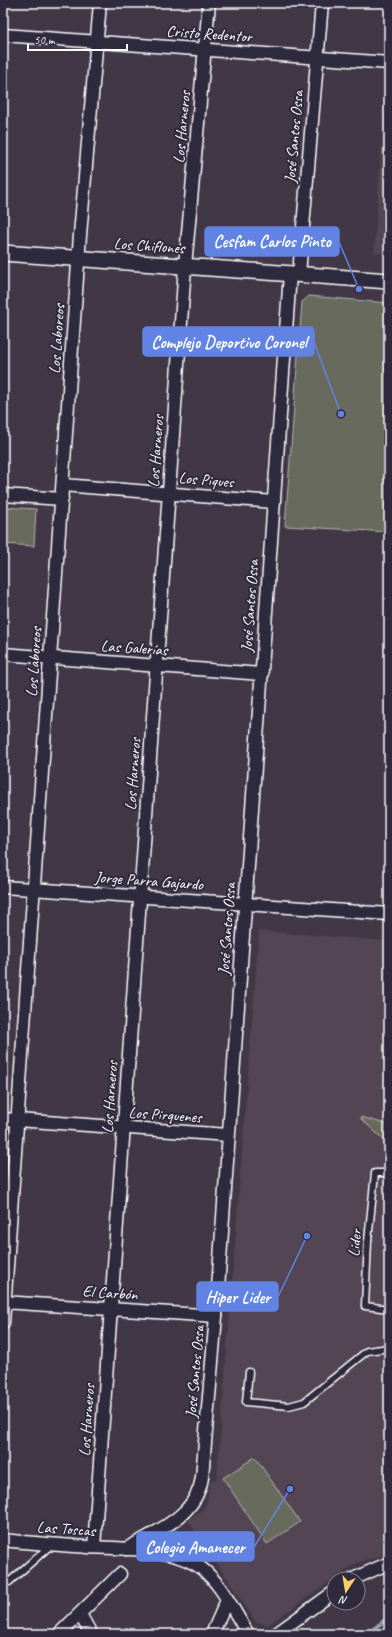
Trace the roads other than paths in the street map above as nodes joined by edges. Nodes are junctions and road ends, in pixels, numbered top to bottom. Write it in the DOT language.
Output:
graph roads {
  1 [pos="100,3"];
  2 [pos="209,3"];
  3 [pos="322,3"];
  4 [pos="3,35"];
  5 [pos="97,42"];
  6 [pos="205,50"];
  7 [pos="317,58"];
  8 [pos="389,63"];
  9 [pos="3,254"];
  10 [pos="79,259"];
  11 [pos="185,266"];
  12 [pos="294,274"];
  13 [pos="389,281"];
  14 [pos="63,485"];
  15 [pos="169,493"];
  16 [pos="3,495"];
  17 [pos="62,499"];
  18 [pos="274,502"];
  19 [pos="3,654"];
  20 [pos="51,658"];
  21 [pos="157,666"];
  22 [pos="262,674"];
  23 [pos="3,887"];
  24 [pos="34,889"];
  25 [pos="140,897"];
  26 [pos="244,904"];
  27 [pos="389,914"];
  28 [pos="3,1120"];
  29 [pos="18,1120"];
  30 [pos="124,1128"];
  31 [pos="228,1135"];
  32 [pos="389,1173"];
  33 [pos="4,1302"];
  34 [pos="111,1309"];
  35 [pos="389,1309"];
  36 [pos="216,1316"];
  37 [pos="3,1323"];
  38 [pos="389,1348"];
  39 [pos="249,1372"];
  40 [pos="3,1540"];
  41 [pos="52,1544"];
  42 [pos="94,1547"];
  43 [pos="126,1550"];
  44 [pos="389,1563"];
  45 [pos="366,1573"];
  46 [pos="120,1574"];
  47 [pos="9,1582"];
  48 [pos="326,1598"];
  49 [pos="227,1600"];
  50 [pos="80,1614"];
  51 [pos="59,1634"];
  52 [pos="91,1634"];
  53 [pos="212,1634"];
  54 [pos="248,1634"];
  55 [pos="276,1634"];
  1 -- 5 [label="street, Los Laboreos"];
  2 -- 6 [label="street, Los Harneros"];
  3 -- 7 [label="street, José Santos Ossa"];
  4 -- 5 [label="street, Cristo Redentor"];
  5 -- 6 [label="street, Cristo Redentor"];
  5 -- 10 [label="street, Los Laboreos"];
  6 -- 7 [label="street, Cristo Redentor"];
  6 -- 11 [label="street, Los Harneros"];
  7 -- 8 [label="street, Cristo Redentor"];
  7 -- 12 [label="street, José Santos Ossa"];
  9 -- 10 [label="street, Los Chiflones"];
  10 -- 11 [label="street, Los Chiflones"];
  10 -- 14 [label="street, Los Laboreos"];
  11 -- 12 [label="street, Los Chiflones"];
  11 -- 15 [label="street, Los Harneros"];
  12 -- 13 [label="street, Los Chiflones"];
  12 -- 18 [label="street, José Santos Ossa"];
  14 -- 15 [label="street, Los Piques"];
  14 -- 17 [label="street, Los Laboreos"];
  15 -- 18 [label="street, Los Piques"];
  15 -- 21 [label="street, Los Harneros"];
  16 -- 17 [label="street"];
  17 -- 20 [label="street, Los Laboreos"];
  18 -- 22 [label="street, José Santos Ossa"];
  19 -- 20 [label="street, Las Galerías"];
  20 -- 21 [label="street, Las Galerías"];
  20 -- 24 [label="street, Los Laboreos"];
  21 -- 22 [label="street, Las Galerías"];
  21 -- 25 [label="street, Los Harneros"];
  22 -- 26 [label="street, José Santos Ossa"];
  23 -- 24 [label="street, Jorge Parra Gajardo"];
  24 -- 25 [label="street, Jorge Parra Gajardo"];
  24 -- 29 [label="street, Los Laboreos"];
  25 -- 26 [label="street, Jorge Parra Gajardo"];
  25 -- 30 [label="street, Los Harneros"];
  26 -- 27 [label="street, Jorge Parra Gajardo"];
  26 -- 31 [label="street, José Santos Ossa"];
  28 -- 29 [label="street, Los Pirquenes"];
  29 -- 30 [label="street, Los Pirquenes"];
  29 -- 33 [label="street, Los Laboreos"];
  30 -- 31 [label="street, Los Pirquenes"];
  30 -- 34 [label="street, Los Harneros"];
  31 -- 36 [label="street, José Santos Ossa"];
  32 -- 35 [label="lane, Lider"];
  33 -- 34 [label="street, El Carbón"];
  33 -- 37 [label="street, Los Laboreos"];
  34 -- 36 [label="street, El Carbón"];
  34 -- 42 [label="street, Los Harneros"];
  36 -- 43 [label="street, José Santos Ossa"];
  38 -- 39 [label="lane"];
  40 -- 41 [label="street, Las Toscas"];
  41 -- 42 [label="street, Las Toscas"];
  41 -- 47 [label="lane"];
  42 -- 43 [label="street, Las Toscas"];
  43 -- 49 [label="street, Las Toscas"];
  44 -- 45 [label="street"];
  46 -- 50 [label="street"];
  48 -- 55 [label="street"];
  49 -- 53 [label="street"];
  49 -- 54 [label="street, Las Toscas"];
  50 -- 51 [label="street"];
  50 -- 52 [label="street"];
}
